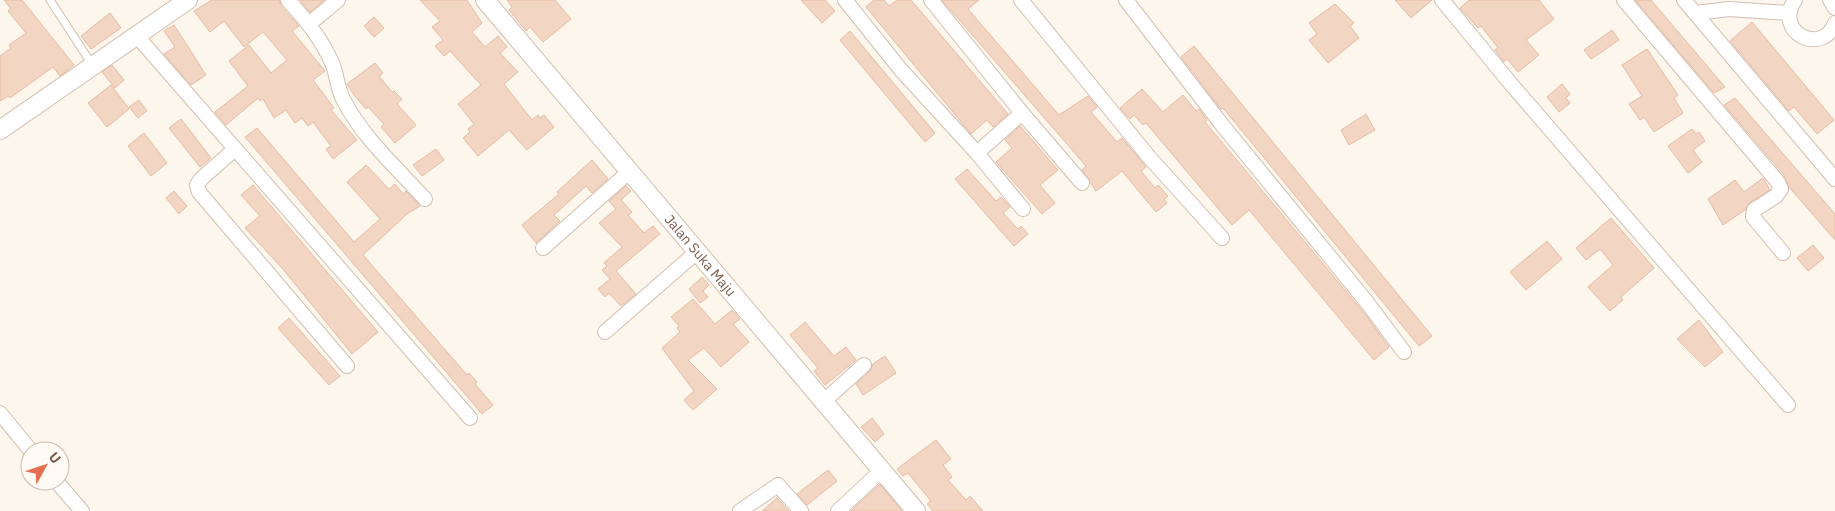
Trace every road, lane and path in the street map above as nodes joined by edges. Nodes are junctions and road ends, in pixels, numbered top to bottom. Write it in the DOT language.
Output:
graph roads {
  1 [pos="50,0"];
  2 [pos="188,0"];
  3 [pos="288,0"];
  4 [pos="338,0"];
  5 [pos="485,0"];
  6 [pos="845,0"];
  7 [pos="931,0"];
  8 [pos="1022,0"];
  9 [pos="1126,0"];
  10 [pos="1442,0"];
  11 [pos="1624,0"];
  12 [pos="1684,0"];
  13 [pos="1795,0"];
  14 [pos="1830,0"];
  15 [pos="1835,8"];
  16 [pos="1696,13"];
  17 [pos="1789,13"];
  18 [pos="309,24"];
  19 [pos="1833,32"];
  20 [pos="136,35"];
  21 [pos="93,66"];
  22 [pos="1022,113"];
  23 [pos="0,130"];
  24 [pos="235,149"];
  25 [pos="976,153"];
  26 [pos="630,171"];
  27 [pos="1835,179"];
  28 [pos="1082,183"];
  29 [pos="425,199"];
  30 [pos="1023,209"];
  31 [pos="1222,238"];
  32 [pos="543,248"];
  33 [pos="698,251"];
  34 [pos="1783,253"];
  35 [pos="605,332"];
  36 [pos="1404,352"];
  37 [pos="864,365"];
  38 [pos="347,366"];
  39 [pos="822,403"];
  40 [pos="1788,405"];
  41 [pos="0,413"];
  42 [pos="470,418"];
  43 [pos="23,441"];
  44 [pos="881,471"];
  45 [pos="65,491"];
  46 [pos="82,511"];
  47 [pos="740,511"];
  48 [pos="801,511"];
  49 [pos="838,511"];
  50 [pos="916,511"];
  1 -- 21 [label="lane"];
  2 -- 20 [label="street"];
  3 -- 18 [label="street"];
  4 -- 18 [label="street"];
  5 -- 26 [label="street, Jalan Suka Maju"];
  6 -- 25 [label="street"];
  7 -- 22 [label="street"];
  8 -- 31 [label="street"];
  9 -- 36 [label="street"];
  10 -- 40 [label="street"];
  11 -- 34 [label="street"];
  12 -- 16 [label="street"];
  13 -- 17 [label="street"];
  14 -- 15 [label="street"];
  16 -- 17 [label="street"];
  16 -- 27 [label="street"];
  17 -- 19 [label="street"];
  18 -- 29 [label="street"];
  20 -- 21 [label="street"];
  20 -- 24 [label="street"];
  21 -- 23 [label="street"];
  22 -- 25 [label="street"];
  22 -- 28 [label="street"];
  24 -- 38 [label="street"];
  24 -- 42 [label="street"];
  25 -- 30 [label="street"];
  26 -- 32 [label="street"];
  26 -- 33 [label="street, Jalan Suka Maju"];
  33 -- 35 [label="street"];
  33 -- 39 [label="street, Jalan Suka Maju"];
  37 -- 39 [label="street"];
  39 -- 44 [label="street, Jalan Suka Maju"];
  41 -- 43 [label="street"];
  44 -- 49 [label="street"];
  44 -- 50 [label="street, Jalan Suka Maju"];
  45 -- 46 [label="street"];
  47 -- 48 [label="street"];
}
